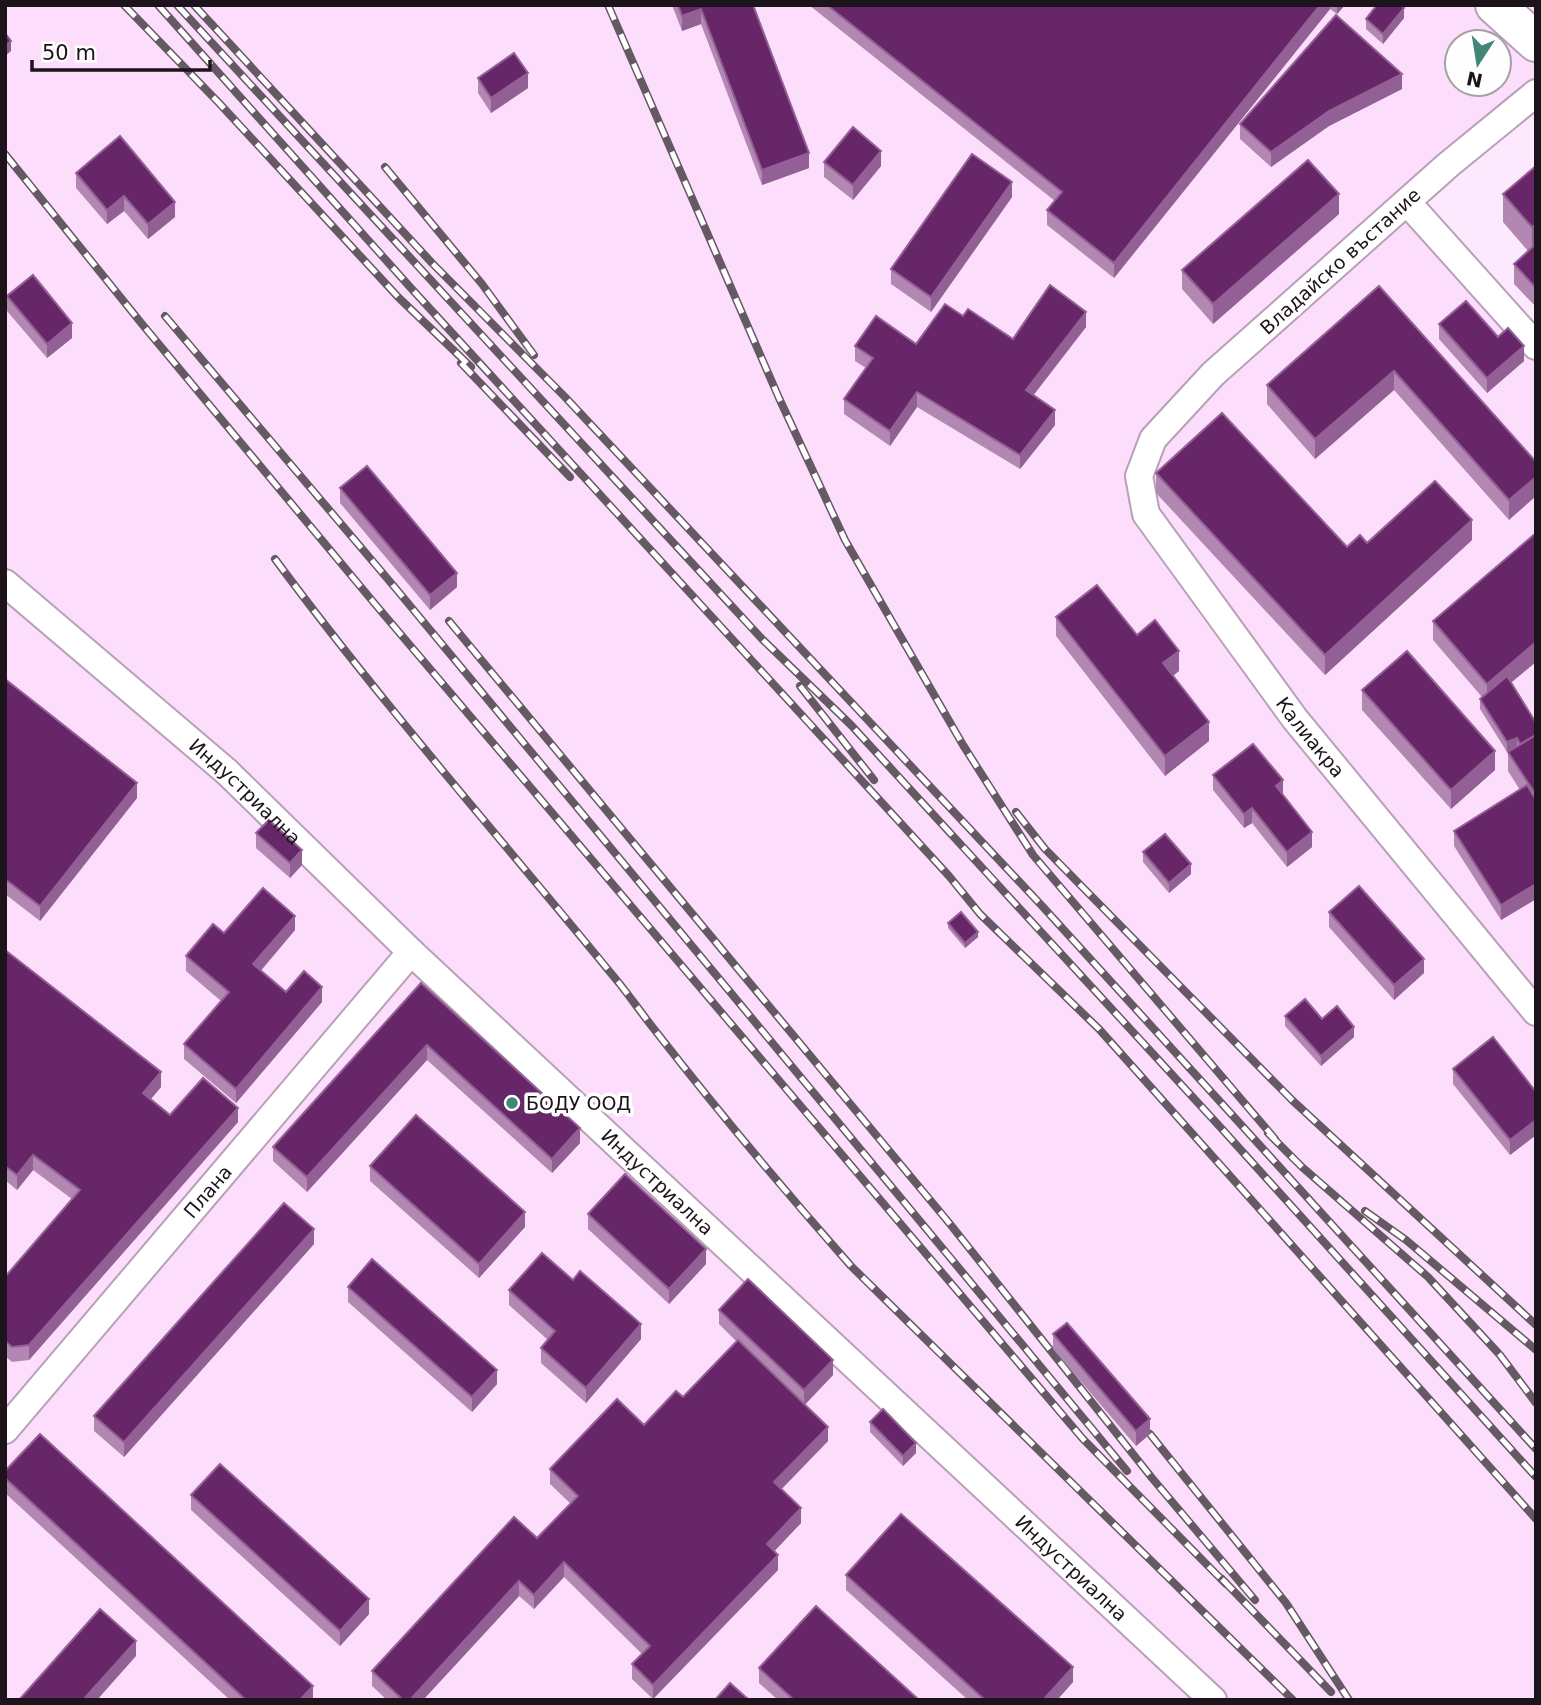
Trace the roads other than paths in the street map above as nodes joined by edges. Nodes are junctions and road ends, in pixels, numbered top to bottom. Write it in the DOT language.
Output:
graph roads {
  1 [pos="1495,5"];
  2 [pos="1536,42"];
  3 [pos="1536,93"];
  4 [pos="1407,202"];
  5 [pos="1536,346"];
  6 [pos="1153,439"];
  7 [pos="5,583"];
  8 [pos="411,952"];
  9 [pos="1536,1012"];
  10 [pos="5,1430"];
  11 [pos="1213,1700"];
  1 -- 2 [label="main road"];
  3 -- 4 [label="street, Владайско въстание"];
  4 -- 5 [label="street"];
  4 -- 6 [label="street, Владайско въстание"];
  6 -- 9 [label="street, Калиакра"];
  7 -- 8 [label="street, Индустриална"];
  8 -- 10 [label="street, Плана"];
  8 -- 11 [label="street, Индустриална"];
}
